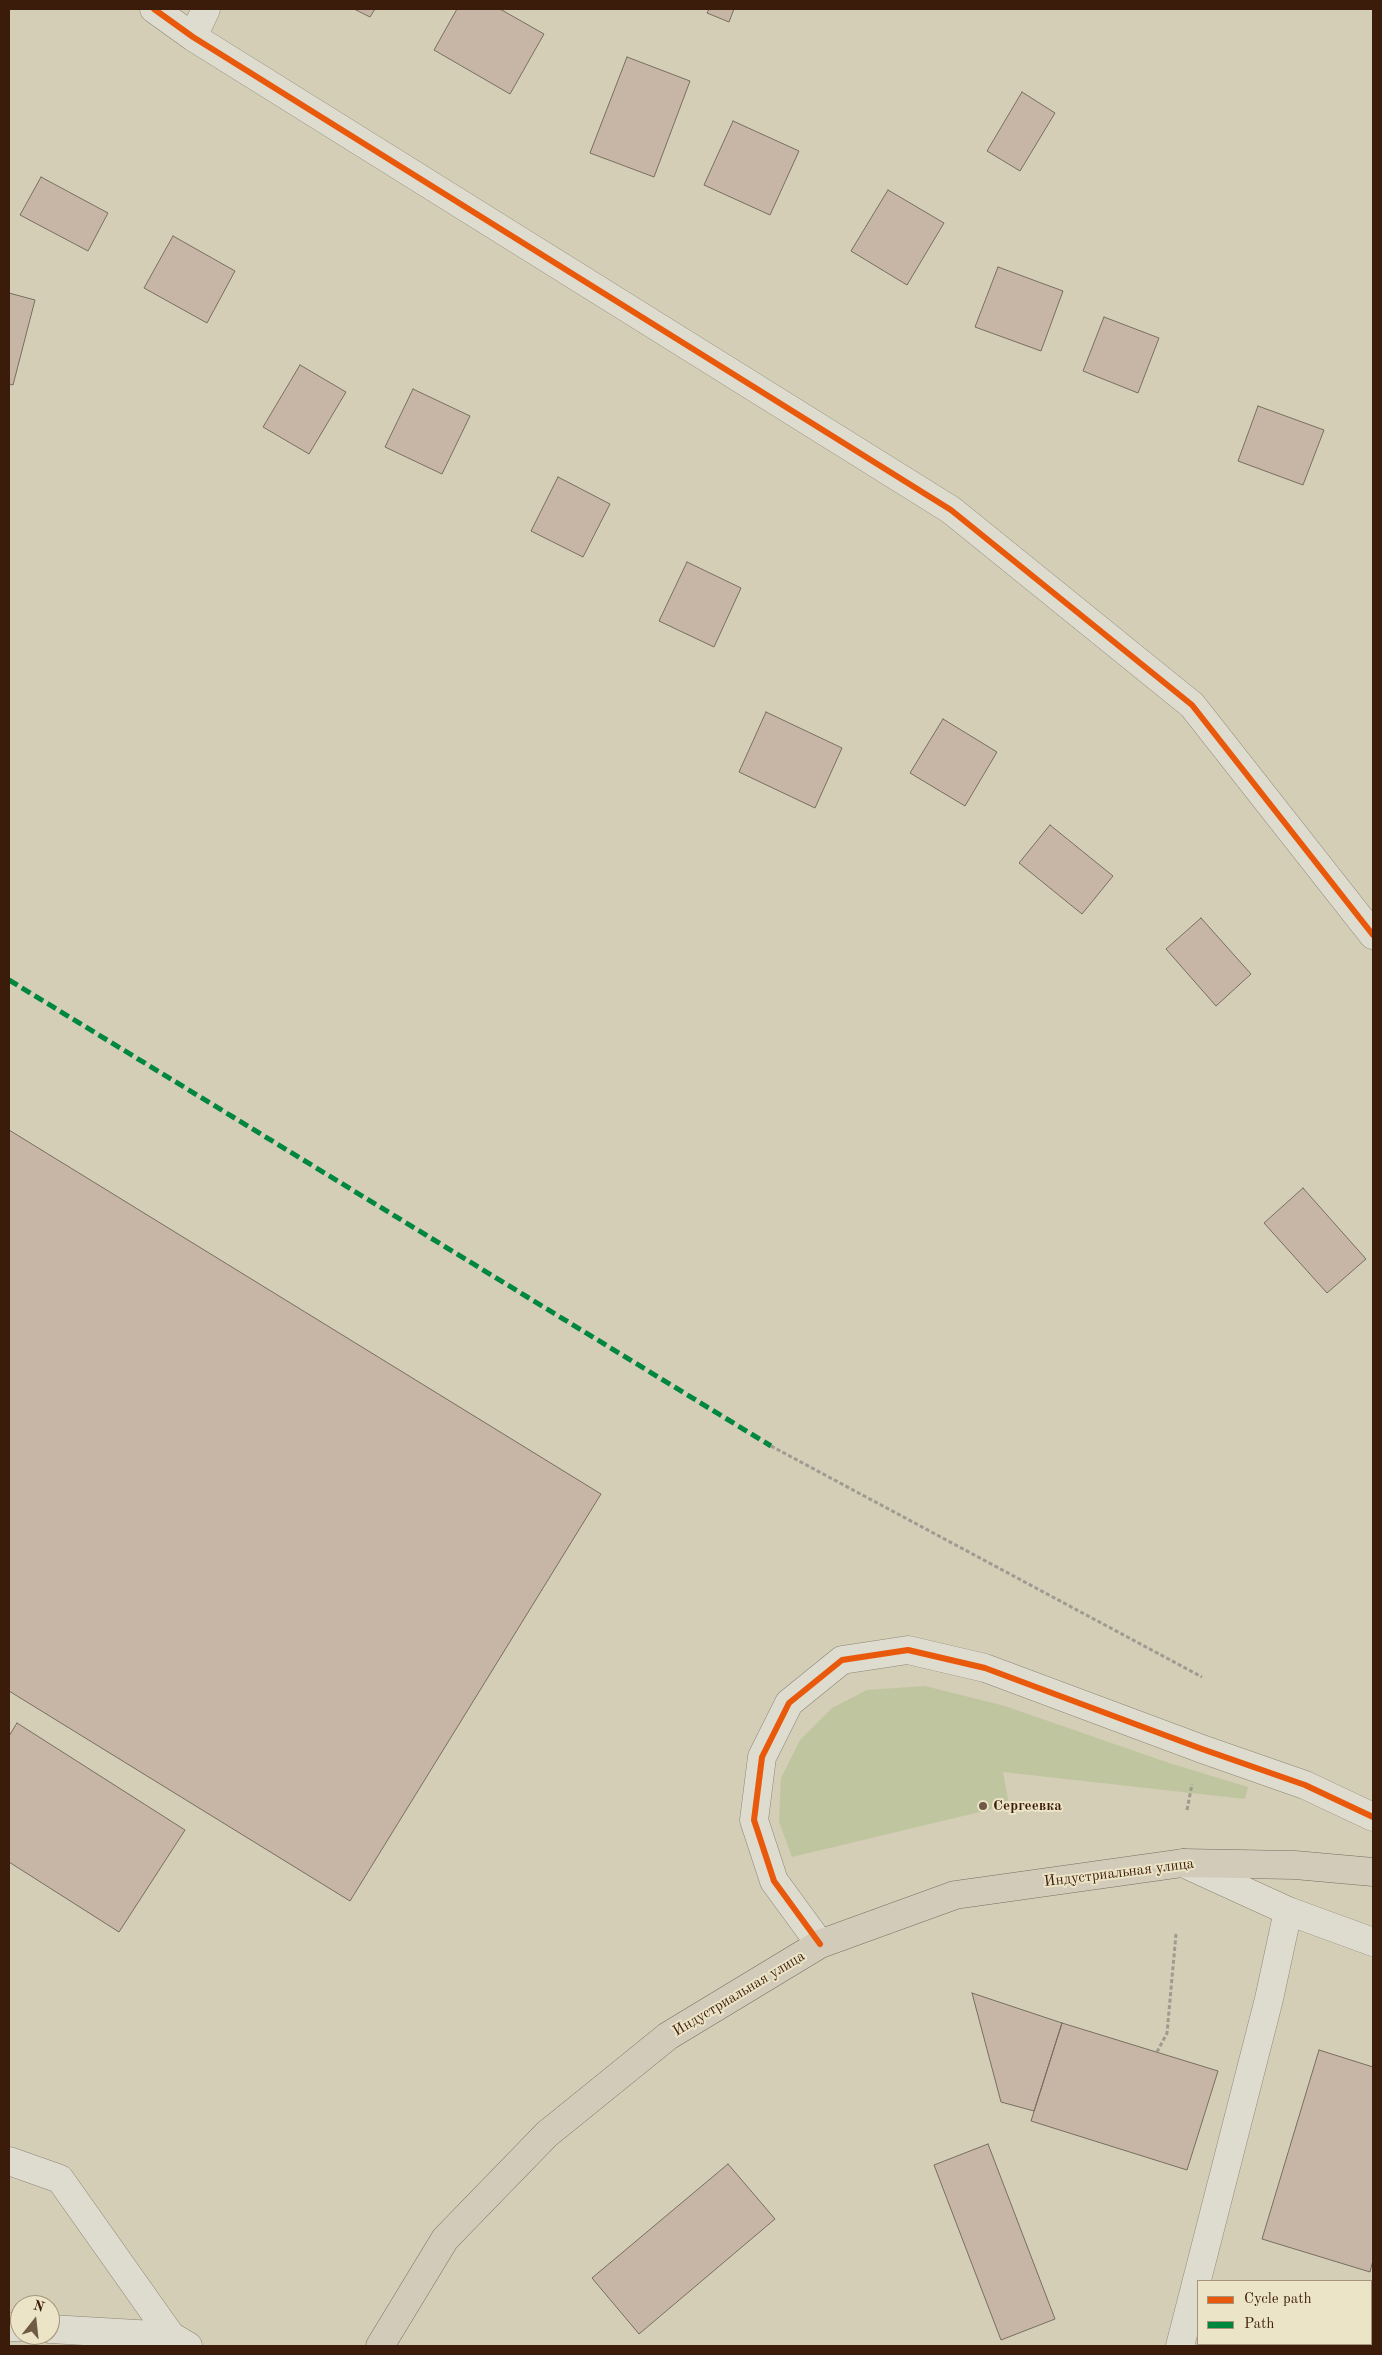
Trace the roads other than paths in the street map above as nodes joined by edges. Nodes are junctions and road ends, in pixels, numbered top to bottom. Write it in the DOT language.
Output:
graph roads {
  1 [pos="154,9"];
  2 [pos="206,9"];
  3 [pos="193,37"];
  4 [pos="1373,935"];
  5 [pos="1373,1817"];
  6 [pos="1183,1863"];
  7 [pos="1373,1872"];
  8 [pos="1288,1911"];
  9 [pos="1373,1942"];
  10 [pos="820,1944"];
  11 [pos="9,2161"];
  12 [pos="60,2330"];
  13 [pos="180,2341"];
  14 [pos="380,2346"];
  15 [pos="1180,2346"];
  1 -- 3 [label="street"];
  2 -- 3 [label="street"];
  3 -- 4 [label="street"];
  5 -- 10 [label="street"];
  6 -- 7 [label="main road, Индустриальная улица"];
  6 -- 8 [label="street"];
  6 -- 10 [label="main road, Индустриальная улица"];
  8 -- 9 [label="street"];
  8 -- 15 [label="street"];
  10 -- 14 [label="main road, Индустриальная улица"];
  11 -- 13 [label="street"];
  12 -- 13 [label="street"];
}
